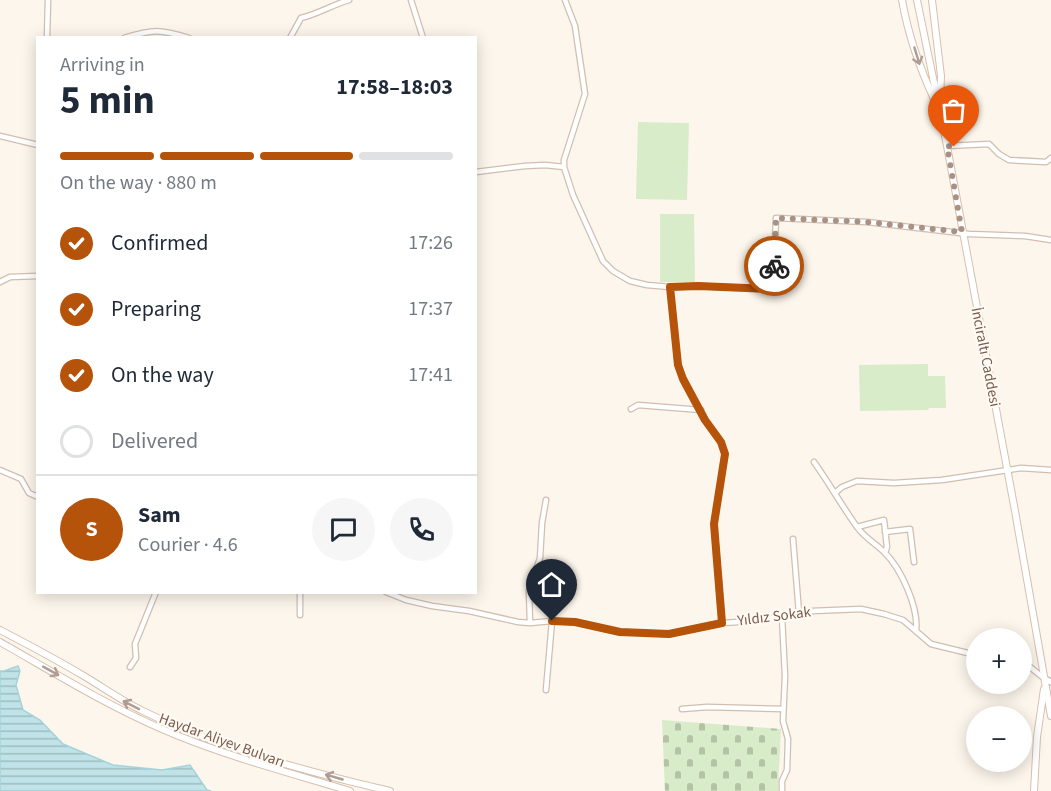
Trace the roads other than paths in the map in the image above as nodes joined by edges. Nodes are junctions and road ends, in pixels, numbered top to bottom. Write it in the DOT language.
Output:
graph roads {
  1 [pos="48,0"];
  2 [pos="349,0"];
  3 [pos="411,0"];
  4 [pos="566,0"];
  5 [pos="902,0"];
  6 [pos="917,0"];
  7 [pos="932,0"];
  8 [pos="47,36"];
  9 [pos="132,36"];
  10 [pos="182,36"];
  11 [pos="291,36"];
  12 [pos="422,36"];
  13 [pos="939,109"];
  14 [pos="0,136"];
  15 [pos="36,145"];
  16 [pos="947,146"];
  17 [pos="1051,158"];
  18 [pos="564,167"];
  19 [pos="477,172"];
  20 [pos="962,232"];
  21 [pos="1051,240"];
  22 [pos="36,276"];
  23 [pos="0,282"];
  24 [pos="670,287"];
  25 [pos="630,409"];
  26 [pos="701,410"];
  27 [pos="814,462"];
  28 [pos="1007,469"];
  29 [pos="0,470"];
  30 [pos="1051,470"];
  31 [pos="835,493"];
  32 [pos="36,496"];
  33 [pos="546,500"];
  34 [pos="857,527"];
  35 [pos="885,532"];
  36 [pos="793,539"];
  37 [pos="885,553"];
  38 [pos="914,562"];
  39 [pos="155,594"];
  40 [pos="300,594"];
  41 [pos="391,594"];
  42 [pos="799,613"];
  43 [pos="300,615"];
  44 [pos="782,617"];
  45 [pos="552,621"];
  46 [pos="530,623"];
  47 [pos="722,623"];
  48 [pos="0,630"];
  49 [pos="916,631"];
  50 [pos="0,642"];
  51 [pos="966,653"];
  52 [pos="130,667"];
  53 [pos="1032,668"];
  54 [pos="1048,680"];
  55 [pos="546,690"];
  56 [pos="682,709"];
  57 [pos="783,709"];
  58 [pos="1051,716"];
  59 [pos="350,791"];
  60 [pos="390,791"];
  61 [pos="782,791"];
  62 [pos="1034,791"];
  1 -- 8 [label="street"];
  2 -- 11 [label="street"];
  3 -- 12 [label="street"];
  4 -- 18 [label="street"];
  5 -- 13 [label="main road, one-way"];
  6 -- 13 [label="main road, İnciraltı Caddesi"];
  7 -- 13 [label="main road"];
  9 -- 10 [label="street"];
  13 -- 16 [label="main road, İnciraltı Caddesi"];
  14 -- 15 [label="street"];
  16 -- 17 [label="street"];
  16 -- 20 [label="main road, İnciraltı Caddesi"];
  18 -- 19 [label="street"];
  18 -- 24 [label="street"];
  20 -- 21 [label="street"];
  20 -- 24 [label="street"];
  20 -- 28 [label="main road, İnciraltı Caddesi"];
  22 -- 23 [label="street"];
  24 -- 26 [label="street"];
  25 -- 26 [label="street"];
  26 -- 47 [label="street"];
  27 -- 31 [label="street"];
  28 -- 30 [label="street"];
  28 -- 31 [label="street"];
  28 -- 54 [label="main road, İnciraltı Caddesi"];
  29 -- 32 [label="street"];
  31 -- 34 [label="street"];
  33 -- 46 [label="street"];
  34 -- 35 [label="street"];
  34 -- 37 [label="street"];
  35 -- 37 [label="street"];
  35 -- 38 [label="street"];
  36 -- 42 [label="street"];
  37 -- 49 [label="street"];
  39 -- 52 [label="street"];
  40 -- 43 [label="street"];
  41 -- 46 [label="street, Yıldız Sokak"];
  42 -- 44 [label="street, Yıldız Sokak"];
  42 -- 49 [label="street, Yıldız Sokak"];
  44 -- 47 [label="street, Yıldız Sokak"];
  44 -- 57 [label="street"];
  45 -- 46 [label="street, Yıldız Sokak"];
  45 -- 47 [label="street, Yıldız Sokak"];
  45 -- 55 [label="street"];
  60 -- 48 [label="main road, Haydar Aliyev Bulvarı, one-way"];
  49 -- 51 [label="street, Yıldız Sokak"];
  50 -- 59 [label="main road, Haydar Aliyev Bulvarı, one-way"];
  53 -- 54 [label="street"];
  54 -- 58 [label="main road, İnciraltı Caddesi"];
  54 -- 62 [label="main road"];
  56 -- 57 [label="street"];
  57 -- 61 [label="street"];
}
